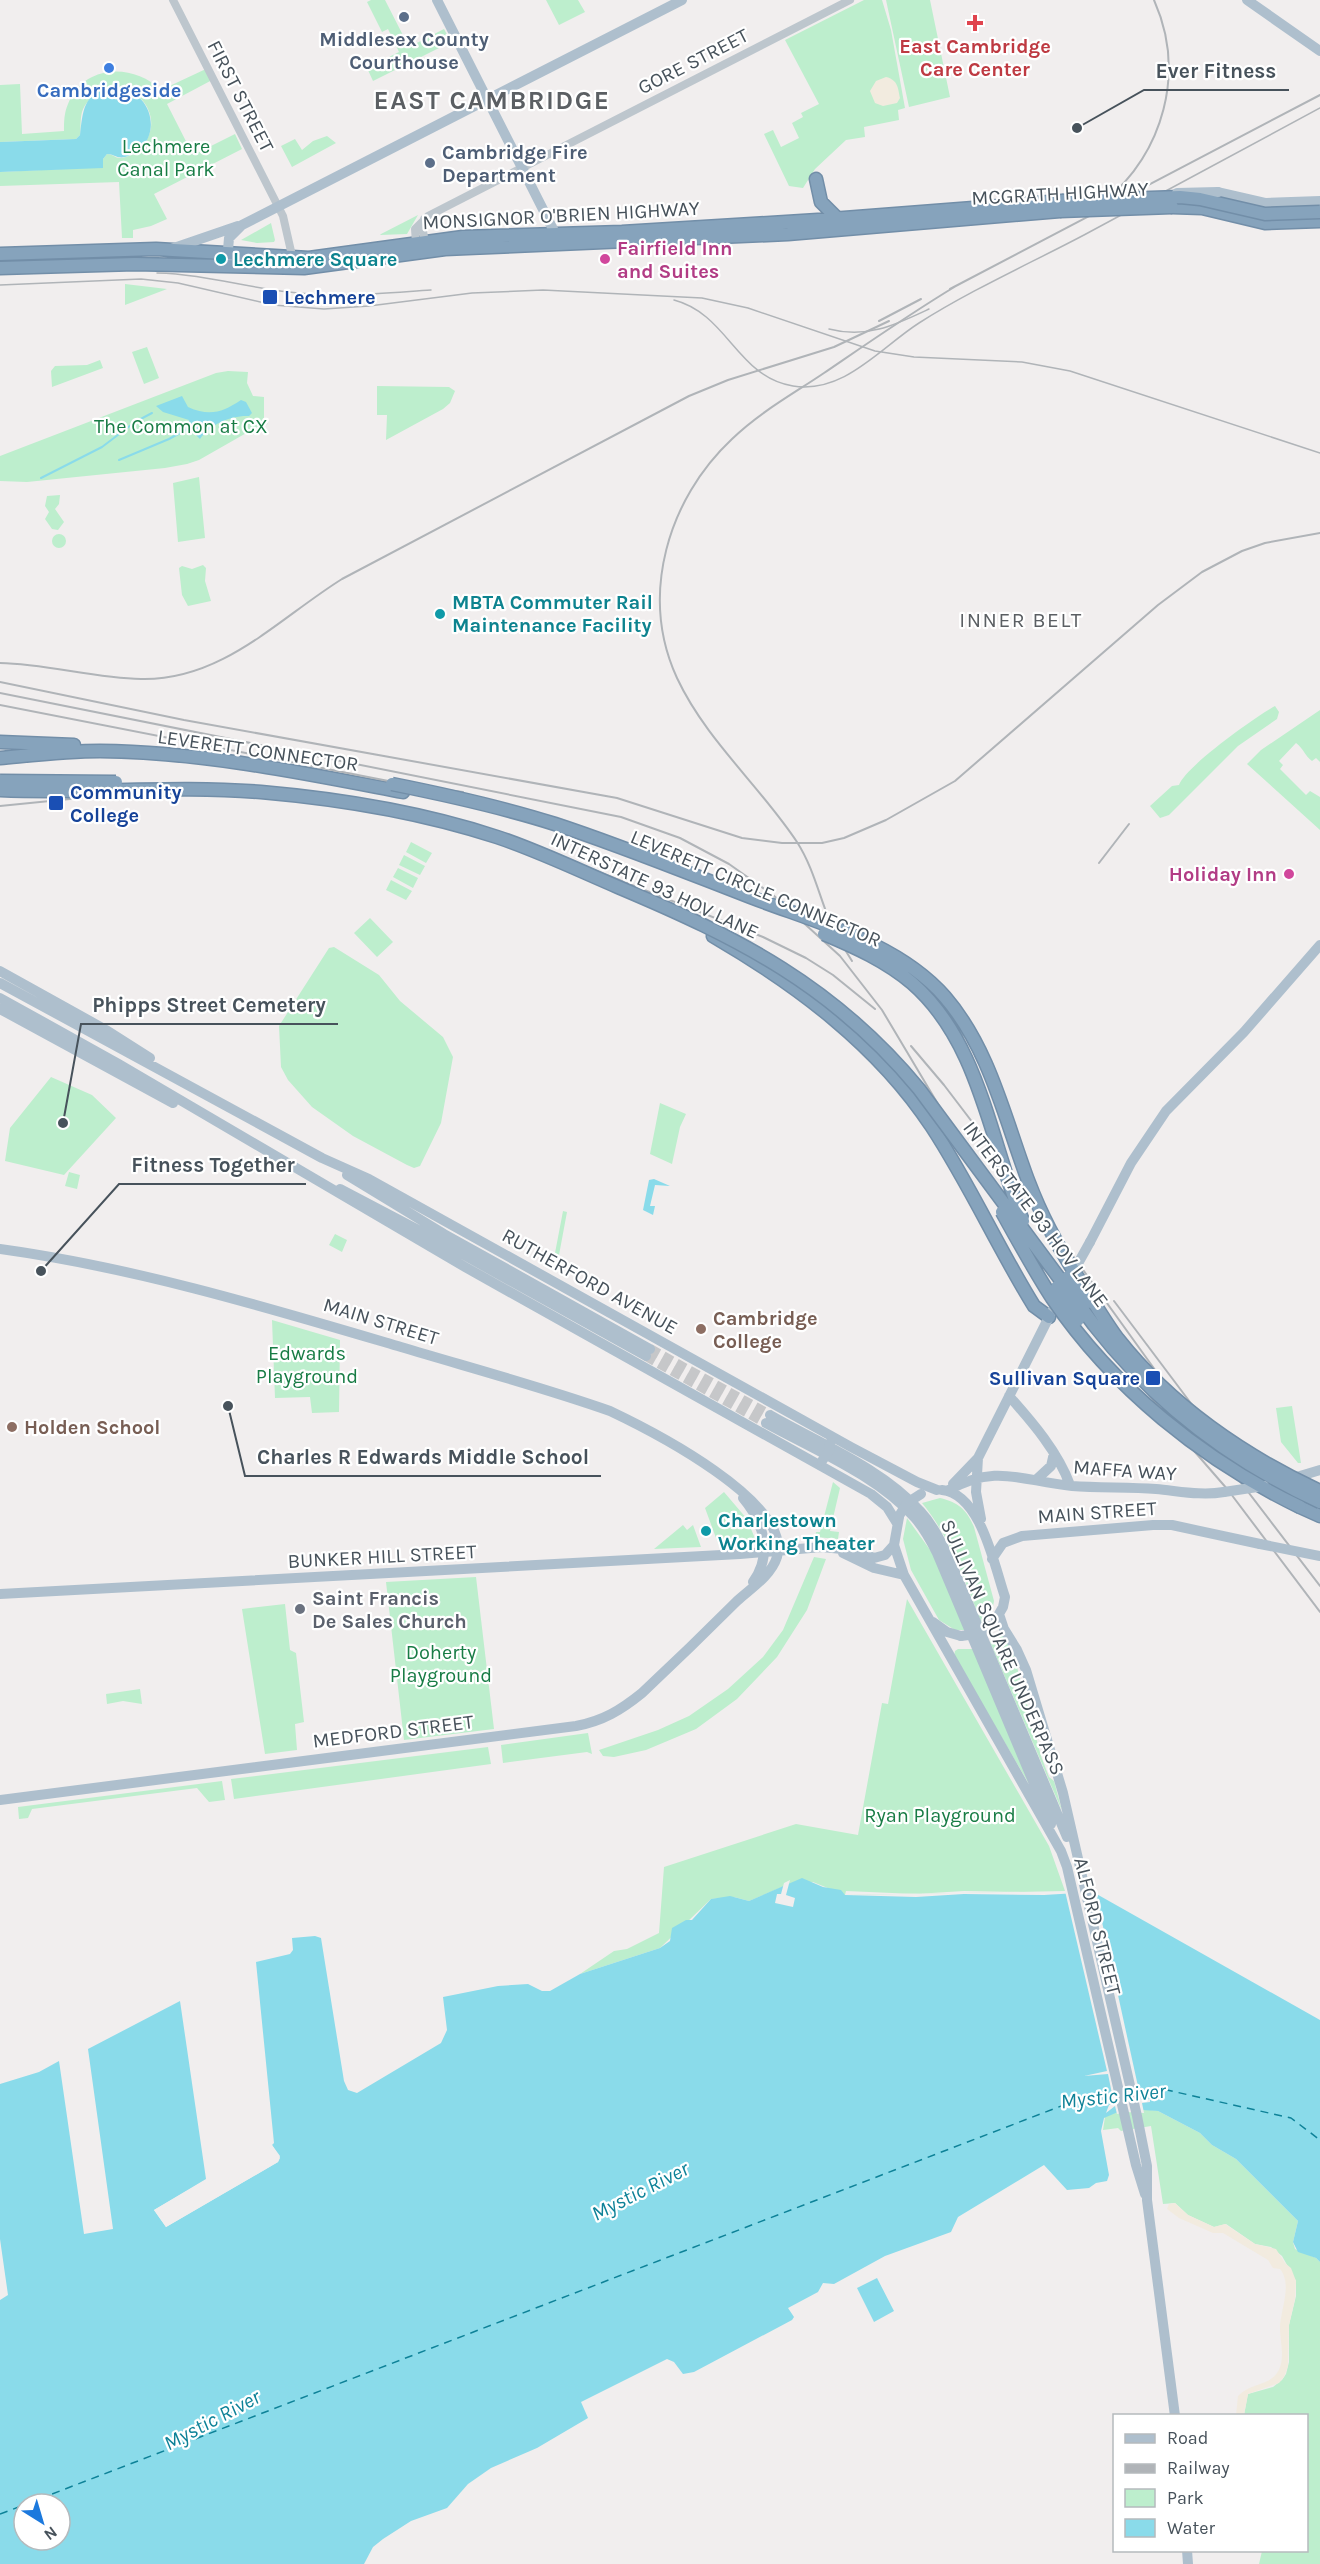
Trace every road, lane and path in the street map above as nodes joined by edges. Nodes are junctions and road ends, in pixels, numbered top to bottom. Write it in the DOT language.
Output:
graph roads {
  1 [pos="173,0"];
  2 [pos="438,0"];
  3 [pos="682,0"];
  4 [pos="850,0"];
  5 [pos="1247,0"];
  6 [pos="1320,51"];
  7 [pos="489,99"];
  8 [pos="523,167"];
  9 [pos="816,179"];
  10 [pos="1145,198"];
  11 [pos="1320,201"];
  12 [pos="1061,206"];
  13 [pos="279,207"];
  14 [pos="1320,212"];
  15 [pos="838,219"];
  16 [pos="1320,221"];
  17 [pos="242,225"];
  18 [pos="801,227"];
  19 [pos="559,239"];
  20 [pos="420,242"];
  21 [pos="167,250"];
  22 [pos="0,254"];
  23 [pos="227,260"];
  24 [pos="294,263"];
  25 [pos="0,268"];
  26 [pos="0,742"];
  27 [pos="124,749"];
  28 [pos="0,758"];
  29 [pos="0,783"];
  30 [pos="392,784"];
  31 [pos="264,787"];
  32 [pos="0,790"];
  33 [pos="403,792"];
  34 [pos="0,798"];
  35 [pos="619,880"];
  36 [pos="680,914"];
  37 [pos="1320,945"];
  38 [pos="0,971"];
  39 [pos="0,983"];
  40 [pos="0,998"];
  41 [pos="0,1009"];
  42 [pos="224,1105"];
  43 [pos="220,1124"];
  44 [pos="322,1158"];
  45 [pos="312,1177"];
  46 [pos="0,1249"];
  47 [pos="1051,1314"];
  48 [pos="1117,1337"];
  49 [pos="1009,1396"];
  50 [pos="1162,1416"];
  51 [pos="829,1438"];
  52 [pos="1054,1453"];
  53 [pos="978,1458"];
  54 [pos="820,1463"];
  55 [pos="1320,1470"];
  56 [pos="976,1477"];
  57 [pos="1037,1479"];
  58 [pos="1320,1482"];
  59 [pos="730,1484"];
  60 [pos="1070,1485"];
  61 [pos="1267,1485"];
  62 [pos="942,1490"];
  63 [pos="1320,1491"];
  64 [pos="1320,1502"];
  65 [pos="1320,1516"];
  66 [pos="898,1520"];
  67 [pos="983,1531"];
  68 [pos="894,1545"];
  69 [pos="832,1548"];
  70 [pos="778,1550"];
  71 [pos="765,1552"];
  72 [pos="1320,1556"];
  73 [pos="992,1559"];
  74 [pos="904,1575"];
  75 [pos="0,1594"];
  76 [pos="744,1595"];
  77 [pos="999,1614"];
  78 [pos="929,1618"];
  79 [pos="0,1800"];
  80 [pos="1061,1851"];
  81 [pos="1079,1865"];
  82 [pos="1147,2200"];
  83 [pos="1175,2414"];
  1 -- 13 [label="street, FIRST STREET"];
  2 -- 7 [label="main road"];
  3 -- 7 [label="main road"];
  4 -- 8 [label="street, GORE STREET"];
  5 -- 6 [label="main road"];
  7 -- 8 [label="main road"];
  7 -- 13 [label="main road"];
  8 -- 19 [label="main road"];
  8 -- 20 [label="street, GORE STREET"];
  9 -- 15 [label="highway"];
  10 -- 11 [label="main road, MCGRATH HIGHWAY, bridge"];
  10 -- 12 [label="highway, MCGRATH HIGHWAY, bridge"];
  10 -- 14 [label="highway, MCGRATH HIGHWAY, bridge"];
  12 -- 15 [label="highway, MCGRATH HIGHWAY"];
  12 -- 16 [label="highway, MCGRATH HIGHWAY, bridge"];
  12 -- 18 [label="highway, MCGRATH HIGHWAY"];
  13 -- 17 [label="main road"];
  13 -- 24 [label="street, FIRST STREET"];
  15 -- 18 [label="highway, MCGRATH HIGHWAY"];
  17 -- 21 [label="main road"];
  17 -- 23 [label="main road"];
  18 -- 19 [label="highway, MONSIGNOR O'BRIEN HIGHWAY"];
  19 -- 20 [label="highway, MONSIGNOR O'BRIEN HIGHWAY"];
  19 -- 24 [label="highway, MONSIGNOR O'BRIEN HIGHWAY"];
  20 -- 24 [label="highway, MONSIGNOR O'BRIEN HIGHWAY"];
  21 -- 22 [label="highway, MONSIGNOR O'BRIEN HIGHWAY"];
  21 -- 23 [label="highway, MONSIGNOR O'BRIEN HIGHWAY"];
  23 -- 24 [label="highway, MONSIGNOR O'BRIEN HIGHWAY"];
  23 -- 25 [label="highway, MONSIGNOR O'BRIEN HIGHWAY"];
  26 -- 27 [label="highway, LEVERETT CONNECTOR"];
  27 -- 28 [label="highway, LEVERETT CONNECTOR"];
  27 -- 30 [label="highway, LEVERETT CONNECTOR"];
  27 -- 33 [label="highway, LEVERETT CONNECTOR"];
  29 -- 31 [label="highway, bridge"];
  29 -- 35 [label="highway, bridge"];
  30 -- 48 [label="highway, LEVERETT CIRCLE CONNECTOR, bridge"];
  31 -- 34 [label="highway, bridge"];
  31 -- 35 [label="highway, bridge"];
  32 -- 36 [label="highway, INTERSTATE 93 HOV LANE, bridge"];
  33 -- 50 [label="highway, LEVERETT CIRCLE CONNECTOR, bridge"];
  35 -- 36 [label="highway, bridge"];
  35 -- 47 [label="highway, bridge"];
  35 -- 48 [label="highway, bridge"];
  35 -- 50 [label="highway, bridge"];
  36 -- 64 [label="highway, INTERSTATE 93 HOV LANE, bridge"];
  37 -- 47 [label="main road, bridge"];
  38 -- 42 [label="main road"];
  39 -- 42 [label="main road"];
  40 -- 43 [label="main road"];
  41 -- 43 [label="main road"];
  42 -- 44 [label="main road, RUTHERFORD AVENUE"];
  43 -- 45 [label="main road"];
  44 -- 45 [label="main road"];
  44 -- 51 [label="main road, RUTHERFORD AVENUE"];
  45 -- 54 [label="main road"];
  46 -- 59 [label="main road, MAIN STREET"];
  47 -- 49 [label="main road"];
  48 -- 63 [label="highway, bridge"];
  49 -- 52 [label="main road"];
  49 -- 53 [label="main road"];
  50 -- 65 [label="highway, bridge"];
  51 -- 54 [label="main road, bridge"];
  51 -- 62 [label="main road, RUTHERFORD AVENUE"];
  52 -- 57 [label="main road"];
  52 -- 60 [label="main road"];
  53 -- 56 [label="main road"];
  53 -- 62 [label="main road"];
  54 -- 66 [label="main road"];
  55 -- 61 [label="main road, MAFFA WAY"];
  56 -- 57 [label="main road, MAFFA WAY"];
  56 -- 62 [label="main road, MAFFA WAY"];
  56 -- 67 [label="main road"];
  57 -- 60 [label="main road, MAFFA WAY"];
  58 -- 61 [label="main road"];
  59 -- 70 [label="main road, MAIN STREET"];
  59 -- 71 [label="main road, MAIN STREET"];
  60 -- 61 [label="main road, MAFFA WAY, bridge"];
  62 -- 66 [label="main road, bridge"];
  62 -- 67 [label="main road, ALFORD STREET"];
  66 -- 68 [label="main road, ALFORD STREET"];
  67 -- 73 [label="main road, ALFORD STREET"];
  68 -- 69 [label="main road"];
  68 -- 74 [label="main road, ALFORD STREET"];
  69 -- 70 [label="main road"];
  69 -- 74 [label="main road"];
  70 -- 71 [label="main road"];
  70 -- 76 [label="main road, MEDFORD STREET"];
  71 -- 75 [label="main road, BUNKER HILL STREET"];
  71 -- 76 [label="main road, MEDFORD STREET"];
  72 -- 73 [label="main road, MAIN STREET, bridge"];
  73 -- 77 [label="main road, ALFORD STREET"];
  74 -- 78 [label="main road, ALFORD STREET"];
  76 -- 79 [label="main road, MEDFORD STREET"];
  77 -- 78 [label="main road, ALFORD STREET, bridge"];
  77 -- 81 [label="main road, ALFORD STREET"];
  78 -- 80 [label="main road, ALFORD STREET"];
  80 -- 81 [label="main road, SULLIVAN SQUARE UNDERPASS"];
  80 -- 82 [label="main road, ALFORD STREET"];
  81 -- 82 [label="main road, ALFORD STREET"];
  82 -- 83 [label="main road, ALFORD STREET"];
}
